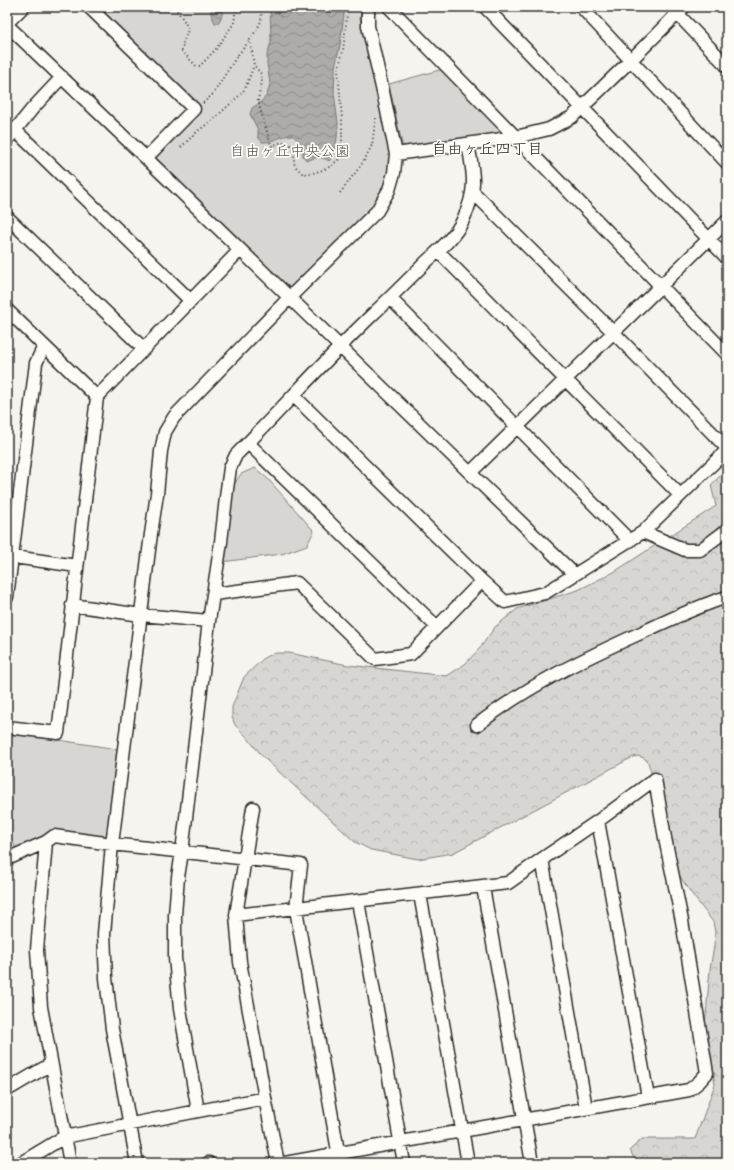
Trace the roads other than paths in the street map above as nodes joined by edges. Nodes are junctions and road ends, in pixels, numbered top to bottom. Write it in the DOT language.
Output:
graph roads {
  1 [pos="23,7"];
  2 [pos="89,7"];
  3 [pos="368,7"];
  4 [pos="389,7"];
  5 [pos="485,7"];
  6 [pos="581,7"];
  7 [pos="678,9"];
  8 [pos="7,24"];
  9 [pos="725,59"];
  10 [pos="631,60"];
  11 [pos="62,77"];
  12 [pos="582,108"];
  13 [pos="15,130"];
  14 [pos="516,137"];
  15 [pos="7,140"];
  16 [pos="468,144"];
  17 [pos="396,154"];
  18 [pos="146,158"];
  19 [pos="727,163"];
  20 [pos="473,192"];
  21 [pos="7,217"];
  22 [pos="727,221"];
  23 [pos="708,239"];
  24 [pos="240,250"];
  25 [pos="438,251"];
  26 [pos="727,258"];
  27 [pos="661,286"];
  28 [pos="289,298"];
  29 [pos="390,298"];
  30 [pos="191,301"];
  31 [pos="7,310"];
  32 [pos="614,333"];
  33 [pos="44,346"];
  34 [pos="339,347"];
  35 [pos="144,349"];
  36 [pos="727,354"];
  37 [pos="566,380"];
  38 [pos="294,396"];
  39 [pos="97,397"];
  40 [pos="518,427"];
  41 [pos="248,443"];
  42 [pos="727,449"];
  43 [pos="470,473"];
  44 [pos="680,495"];
  45 [pos="727,530"];
  46 [pos="643,532"];
  47 [pos="630,541"];
  48 [pos="9,556"];
  49 [pos="77,566"];
  50 [pos="574,574"];
  51 [pos="482,581"];
  52 [pos="214,594"];
  53 [pos="7,597"];
  54 [pos="727,597"];
  55 [pos="72,606"];
  56 [pos="141,615"];
  57 [pos="209,621"];
  58 [pos="437,627"];
  59 [pos="477,725"];
  60 [pos="7,727"];
  61 [pos="253,808"];
  62 [pos="598,822"];
  63 [pos="46,842"];
  64 [pos="112,844"];
  65 [pos="182,852"];
  66 [pos="7,859"];
  67 [pos="244,859"];
  68 [pos="542,859"];
  69 [pos="483,887"];
  70 [pos="420,894"];
  71 [pos="358,901"];
  72 [pos="296,909"];
  73 [pos="236,915"];
  74 [pos="51,1064"];
  75 [pos="7,1090"];
  76 [pos="648,1097"];
  77 [pos="265,1098"];
  78 [pos="586,1108"];
  79 [pos="198,1111"];
  80 [pos="524,1119"];
  81 [pos="130,1124"];
  82 [pos="462,1131"];
  83 [pos="64,1137"];
  84 [pos="400,1142"];
  85 [pos="339,1158"];
  86 [pos="21,1163"];
  87 [pos="70,1163"];
  88 [pos="137,1163"];
  89 [pos="278,1163"];
  90 [pos="285,1163"];
  91 [pos="404,1163"];
  92 [pos="468,1163"];
  93 [pos="532,1163"];
  1 -- 8 [label="street"];
  2 -- 18 [label="street"];
  3 -- 17 [label="street"];
  4 -- 14 [label="street"];
  5 -- 12 [label="street"];
  6 -- 10 [label="street"];
  7 -- 9 [label="street"];
  7 -- 10 [label="street"];
  8 -- 11 [label="street"];
  10 -- 12 [label="street"];
  10 -- 19 [label="street"];
  11 -- 13 [label="street"];
  11 -- 18 [label="street"];
  12 -- 14 [label="street"];
  12 -- 23 [label="street"];
  13 -- 15 [label="street"];
  13 -- 30 [label="street"];
  14 -- 16 [label="street"];
  14 -- 27 [label="street"];
  16 -- 17 [label="street"];
  16 -- 20 [label="street"];
  17 -- 28 [label="street"];
  18 -- 24 [label="street"];
  20 -- 25 [label="street"];
  20 -- 32 [label="street"];
  21 -- 35 [label="street"];
  22 -- 23 [label="street"];
  23 -- 26 [label="street"];
  23 -- 27 [label="street"];
  24 -- 28 [label="street"];
  24 -- 30 [label="street"];
  25 -- 29 [label="street"];
  25 -- 37 [label="street"];
  27 -- 32 [label="street"];
  27 -- 36 [label="street"];
  28 -- 34 [label="street"];
  28 -- 56 [label="street"];
  29 -- 34 [label="street"];
  29 -- 40 [label="street"];
  30 -- 35 [label="street"];
  31 -- 33 [label="street"];
  32 -- 37 [label="street"];
  32 -- 42 [label="street"];
  33 -- 39 [label="street"];
  33 -- 48 [label="street"];
  34 -- 38 [label="street"];
  34 -- 43 [label="street"];
  35 -- 39 [label="street"];
  37 -- 40 [label="street"];
  37 -- 44 [label="street"];
  38 -- 41 [label="street"];
  38 -- 51 [label="street"];
  39 -- 49 [label="street"];
  40 -- 43 [label="street"];
  40 -- 47 [label="street"];
  41 -- 52 [label="street"];
  41 -- 58 [label="street"];
  42 -- 44 [label="street"];
  43 -- 50 [label="street"];
  44 -- 46 [label="street"];
  45 -- 46 [label="street"];
  46 -- 47 [label="street"];
  47 -- 50 [label="street"];
  48 -- 49 [label="street"];
  48 -- 53 [label="street"];
  49 -- 55 [label="street"];
  50 -- 51 [label="street"];
  51 -- 58 [label="street"];
  52 -- 57 [label="street"];
  52 -- 58 [label="street"];
  54 -- 59 [label="street"];
  55 -- 56 [label="street"];
  55 -- 60 [label="street"];
  56 -- 57 [label="street"];
  56 -- 64 [label="street"];
  57 -- 65 [label="street"];
  61 -- 67 [label="street"];
  62 -- 68 [label="street"];
  62 -- 76 [label="street"];
  62 -- 76 [label="street"];
  63 -- 64 [label="street"];
  63 -- 66 [label="street"];
  63 -- 74 [label="street"];
  64 -- 65 [label="street"];
  64 -- 81 [label="street"];
  65 -- 67 [label="street"];
  65 -- 79 [label="street"];
  67 -- 72 [label="street"];
  67 -- 73 [label="street"];
  68 -- 69 [label="street"];
  68 -- 78 [label="street"];
  69 -- 70 [label="street"];
  69 -- 80 [label="street"];
  70 -- 71 [label="street"];
  70 -- 82 [label="street"];
  71 -- 72 [label="street"];
  71 -- 84 [label="street"];
  72 -- 73 [label="street"];
  72 -- 85 [label="street"];
  73 -- 77 [label="street"];
  74 -- 75 [label="street"];
  74 -- 83 [label="street"];
  76 -- 78 [label="street"];
  77 -- 79 [label="street"];
  77 -- 89 [label="street"];
  78 -- 80 [label="street"];
  79 -- 81 [label="street"];
  80 -- 82 [label="street"];
  80 -- 93 [label="street"];
  81 -- 83 [label="street"];
  81 -- 88 [label="street"];
  82 -- 84 [label="street"];
  82 -- 92 [label="street"];
  83 -- 86 [label="street"];
  83 -- 87 [label="street"];
  84 -- 85 [label="street"];
  84 -- 91 [label="street"];
  85 -- 90 [label="street"];
}
